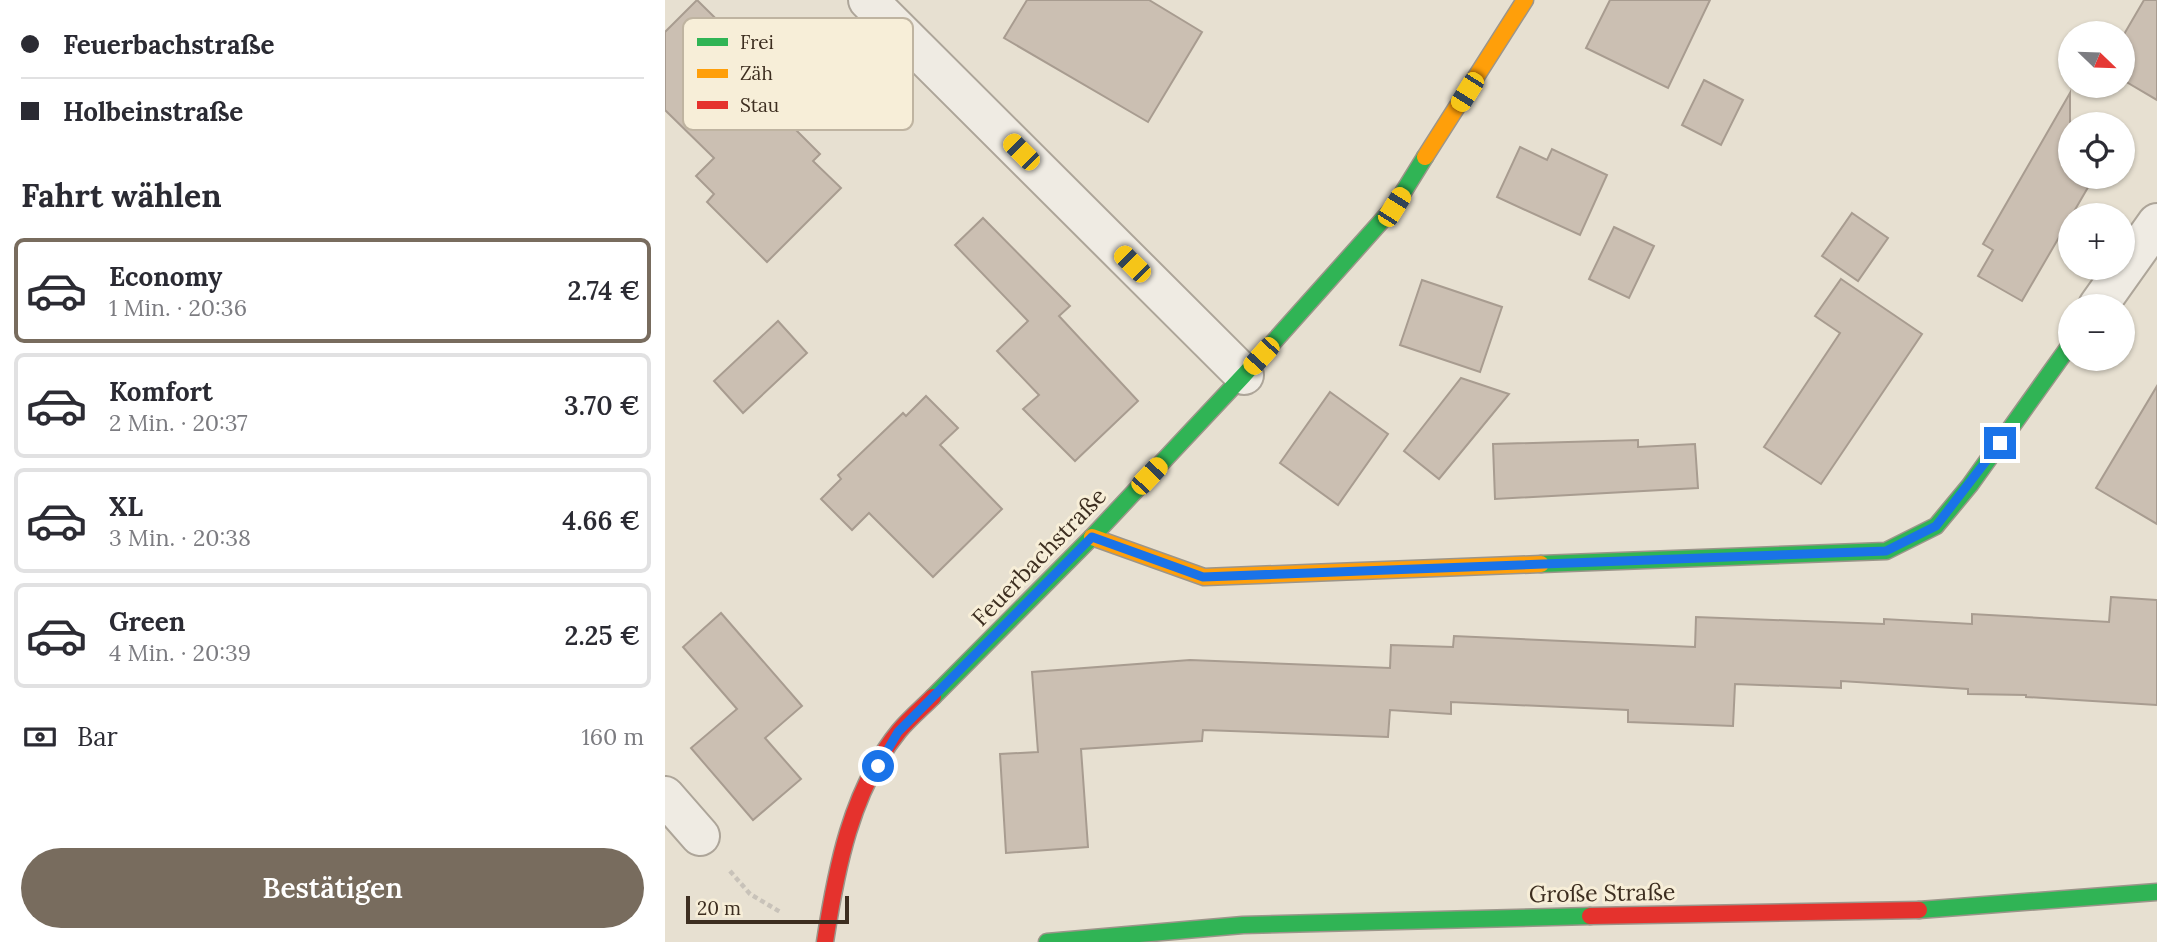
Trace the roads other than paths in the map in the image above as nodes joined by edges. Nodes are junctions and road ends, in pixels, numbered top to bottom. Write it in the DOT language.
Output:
graph roads {
  1 [pos="868,0"];
  2 [pos="1525,0"];
  3 [pos="886,18"];
  4 [pos="913,45"];
  5 [pos="2157,223"];
  6 [pos="2107,294"];
  7 [pos="2058,362"];
  8 [pos="1244,375"];
  9 [pos="1092,537"];
  10 [pos="665,796"];
  11 [pos="700,836"];
  12 [pos="2157,891"];
  13 [pos="825,940"];
  14 [pos="1047,942"];
  1 -- 3 [label="street"];
  2 -- 8 [label="street, Feuerbachstraße"];
  4 -- 8 [label="street"];
  5 -- 6 [label="street"];
  7 -- 9 [label="street"];
  8 -- 9 [label="street, Feuerbachstraße"];
  9 -- 13 [label="street, Feuerbachstraße"];
  10 -- 11 [label="street"];
  12 -- 14 [label="street, Große Straße"];
}
